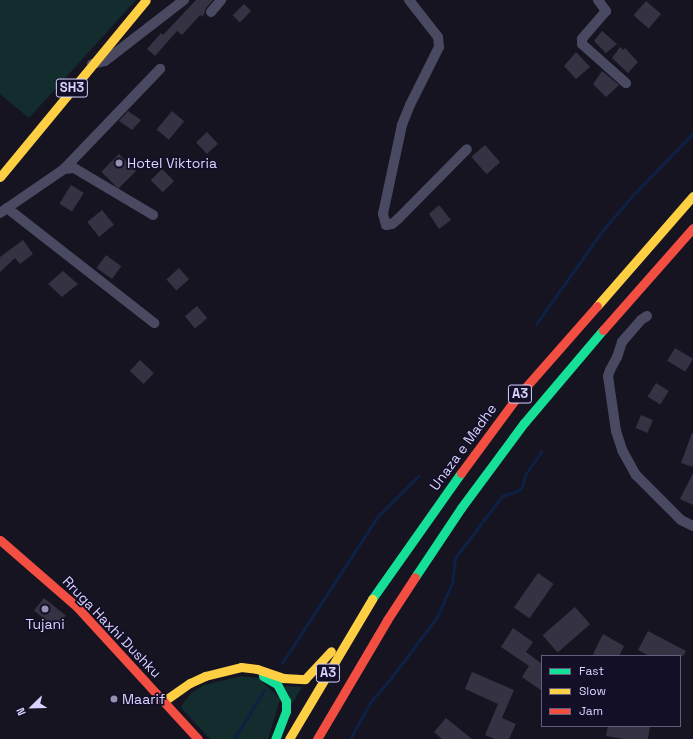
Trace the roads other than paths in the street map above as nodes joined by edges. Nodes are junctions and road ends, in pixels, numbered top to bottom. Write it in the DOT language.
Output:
graph roads {
  1 [pos="146,0"];
  2 [pos="184,0"];
  3 [pos="221,0"];
  4 [pos="409,0"];
  5 [pos="598,0"];
  6 [pos="211,12"];
  7 [pos="92,64"];
  8 [pos="160,69"];
  9 [pos="626,84"];
  10 [pos="467,149"];
  11 [pos="64,169"];
  12 [pos="0,177"];
  13 [pos="693,196"];
  14 [pos="4,211"];
  15 [pos="153,215"];
  16 [pos="693,228"];
  17 [pos="647,316"];
  18 [pos="154,323"];
  19 [pos="693,526"];
  20 [pos="0,540"];
  21 [pos="366,608"];
  22 [pos="387,620"];
  23 [pos="164,701"];
  24 [pos="171,709"];
  25 [pos="332,733"];
  26 [pos="198,739"];
  27 [pos="275,739"];
  28 [pos="289,739"];
  29 [pos="317,739"];
  1 -- 7 [label="main road, SH3"];
  2 -- 7 [label="street"];
  3 -- 6 [label="street"];
  4 -- 10 [label="street"];
  5 -- 9 [label="street"];
  7 -- 12 [label="main road, SH3"];
  8 -- 11 [label="street"];
  11 -- 14 [label="street"];
  11 -- 15 [label="street"];
  13 -- 21 [label="main road, Unaza e Madhe / A3"];
  14 -- 18 [label="street"];
  16 -- 22 [label="main road, A3"];
  17 -- 19 [label="street"];
  20 -- 23 [label="main road, Rruga Haxhi Dushku"];
  21 -- 23 [label="main road"];
  21 -- 28 [label="main road, Unaza e Madhe / A3"];
  22 -- 25 [label="main road"];
  22 -- 29 [label="main road, A3"];
  23 -- 24 [label="main road, Rruga Haxhi Dushku"];
  24 -- 26 [label="main road, Rruga Haxhi Dushku"];
  24 -- 27 [label="main road"];
}
